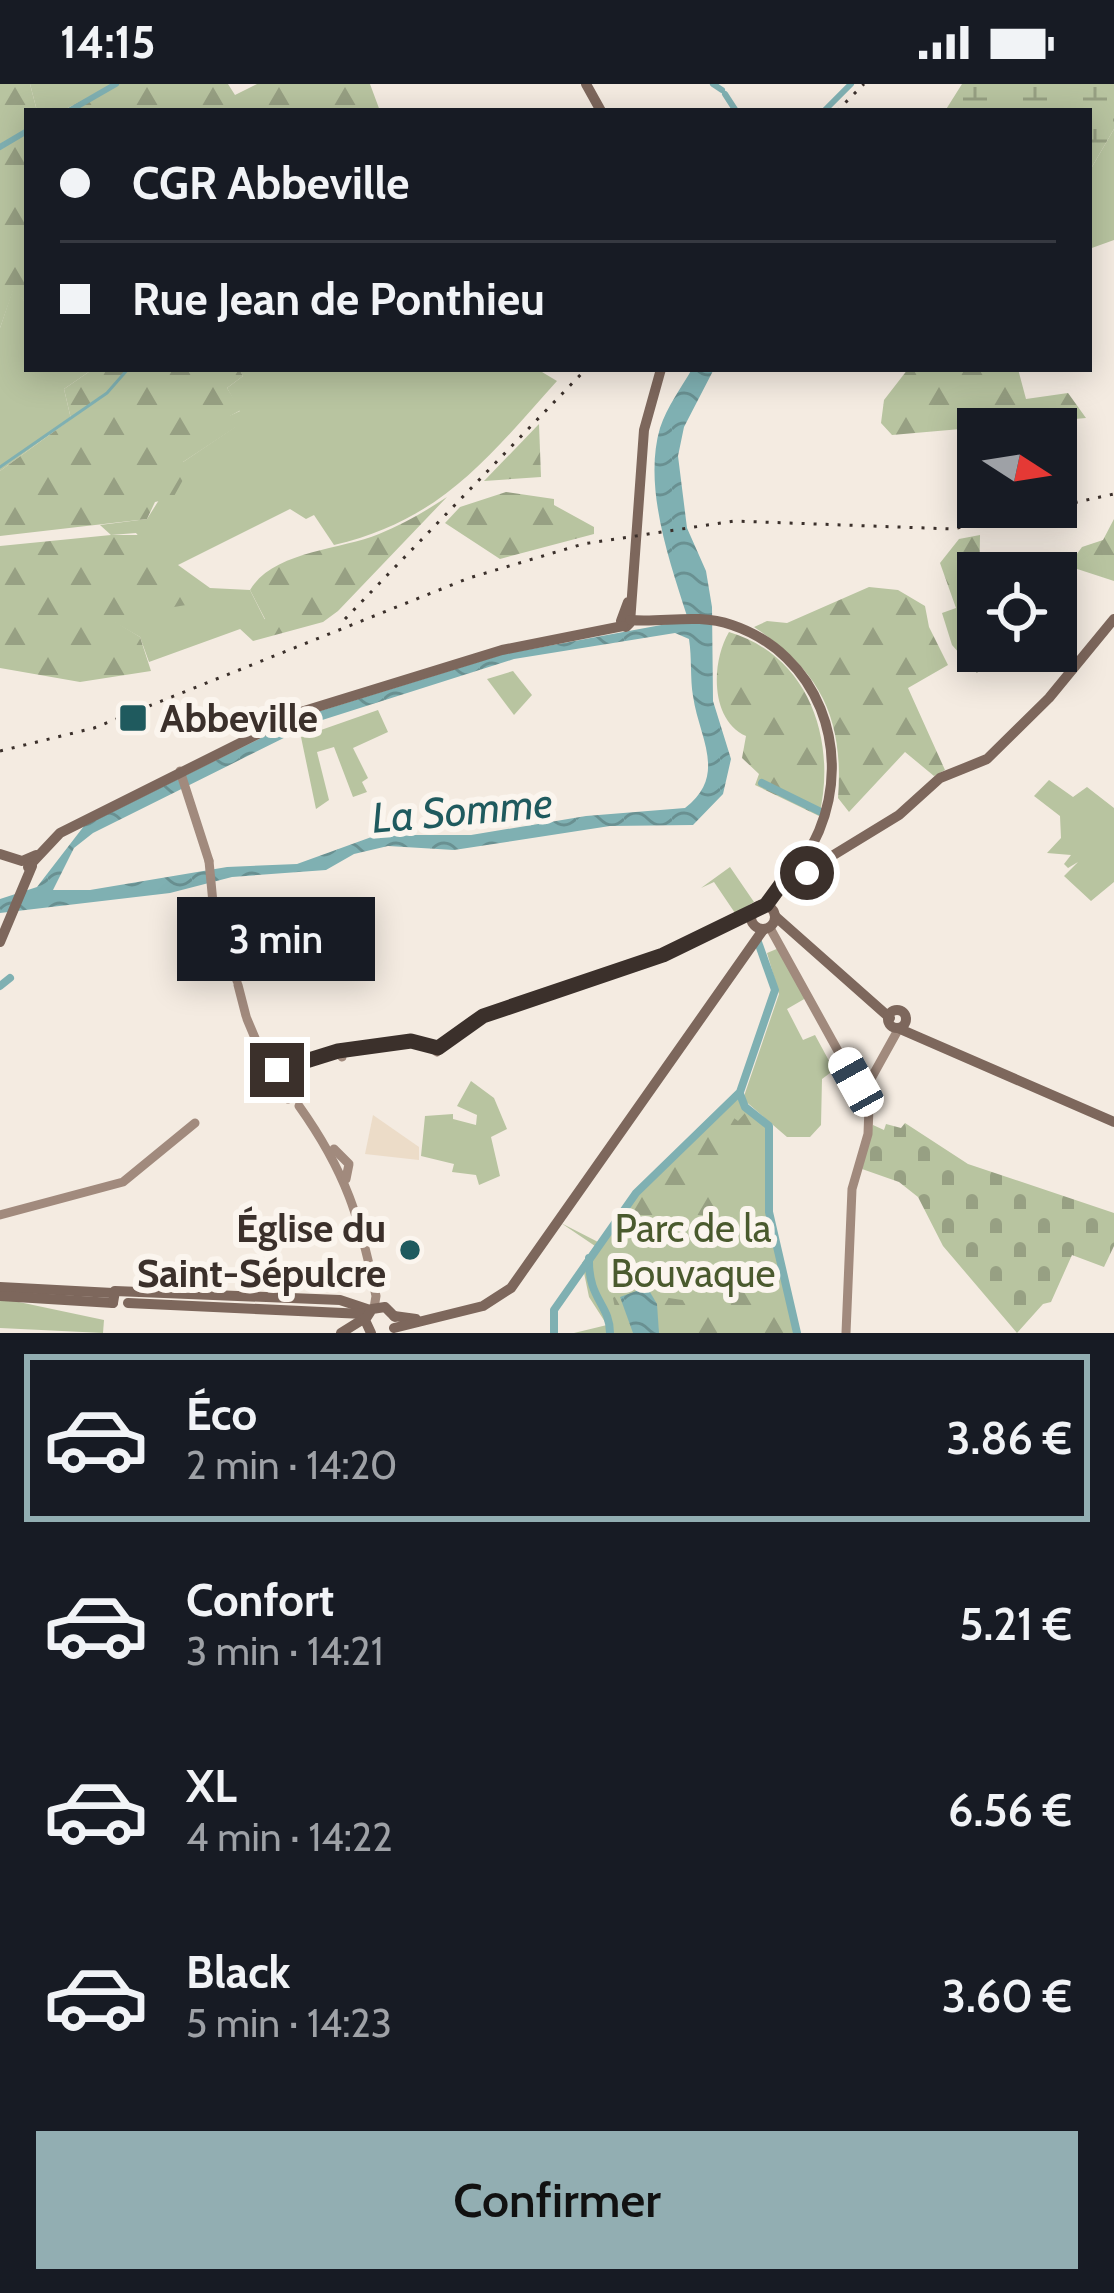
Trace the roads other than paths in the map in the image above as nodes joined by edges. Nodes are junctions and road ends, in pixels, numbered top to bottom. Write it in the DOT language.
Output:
graph roads {
  1 [pos="660,372"];
  2 [pos="1114,619"];
  3 [pos="626,622"];
  4 [pos="181,773"];
  5 [pos="0,855"];
  6 [pos="29,867"];
  7 [pos="791,878"];
  8 [pos="762,918"];
  9 [pos="6,933"];
  10 [pos="895,1024"];
  11 [pos="264,1059"];
  12 [pos="280,1072"];
  13 [pos="260,1078"];
  14 [pos="862,1094"];
  15 [pos="1114,1122"];
  16 [pos="195,1123"];
  17 [pos="0,1215"];
  18 [pos="0,1287"];
  19 [pos="0,1296"];
  20 [pos="113,1298"];
  21 [pos="371,1314"];
  22 [pos="393,1326"];
  23 [pos="343,1332"];
  24 [pos="846,1333"];
  1 -- 3 [label="main road"];
  2 -- 7 [label="main road"];
  3 -- 4 [label="main road"];
  3 -- 7 [label="main road"];
  4 -- 6 [label="main road"];
  4 -- 11 [label="street"];
  5 -- 6 [label="main road"];
  6 -- 9 [label="main road"];
  7 -- 8 [label="main road"];
  8 -- 10 [label="main road"];
  8 -- 12 [label="street"];
  8 -- 14 [label="street"];
  8 -- 22 [label="main road"];
  10 -- 14 [label="street"];
  10 -- 15 [label="main road"];
  11 -- 12 [label="street"];
  11 -- 13 [label="street"];
  12 -- 21 [label="street"];
  14 -- 24 [label="street"];
  16 -- 17 [label="street"];
  18 -- 20 [label="main road"];
  19 -- 20 [label="main road"];
  20 -- 21 [label="main road"];
  21 -- 22 [label="main road"];
  21 -- 23 [label="main road"];
}
